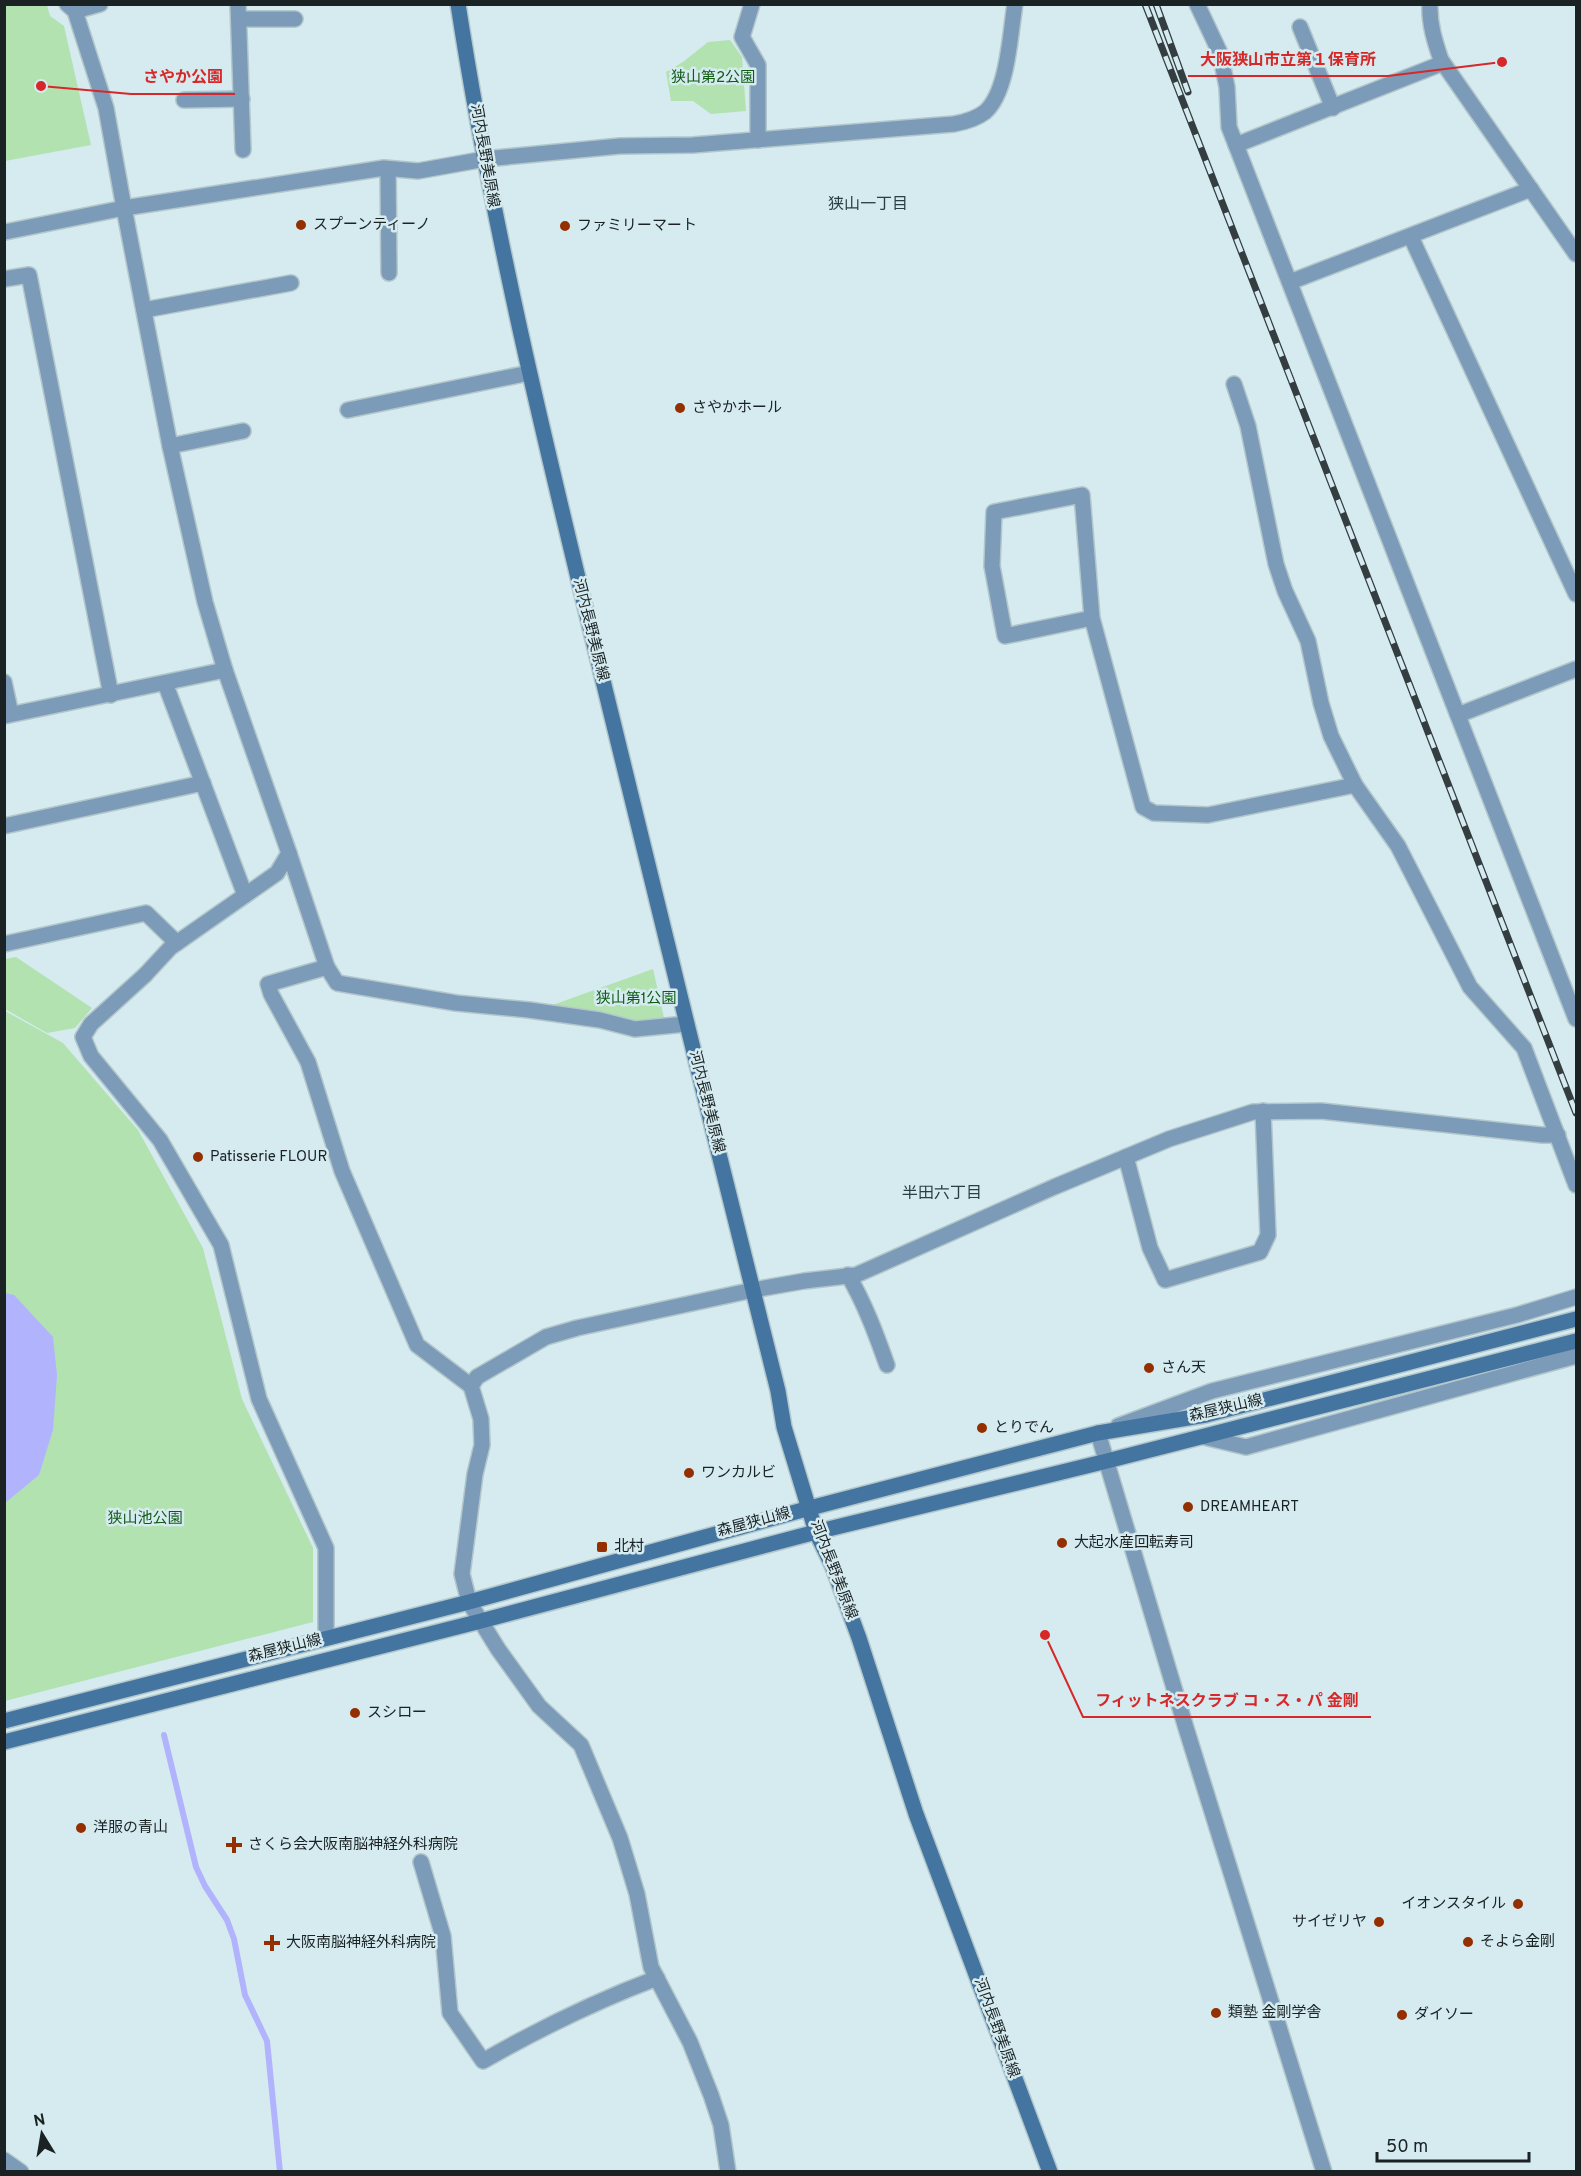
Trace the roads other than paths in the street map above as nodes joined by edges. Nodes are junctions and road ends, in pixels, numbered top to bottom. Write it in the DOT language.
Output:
graph roads {
  1 [pos="100,4"];
  2 [pos="458,4"];
  3 [pos="752,4"];
  4 [pos="1016,4"];
  5 [pos="1197,4"];
  6 [pos="1430,4"];
  7 [pos="71,8"];
  8 [pos="239,12"];
  9 [pos="295,19"];
  10 [pos="1300,27"];
  11 [pos="1443,63"];
  12 [pos="242,99"];
  13 [pos="183,100"];
  14 [pos="1333,108"];
  15 [pos="758,140"];
  16 [pos="1236,145"];
  17 [pos="243,150"];
  18 [pos="485,159"];
  19 [pos="388,169"];
  20 [pos="1531,189"];
  21 [pos="124,208"];
  22 [pos="5,232"];
  23 [pos="1411,237"];
  24 [pos="1576,254"];
  25 [pos="390,273"];
  26 [pos="4,279"];
  27 [pos="1290,282"];
  28 [pos="291,283"];
  29 [pos="144,309"];
  30 [pos="529,373"];
  31 [pos="1234,384"];
  32 [pos="348,410"];
  33 [pos="243,431"];
  34 [pos="170,446"];
  35 [pos="1576,594"];
  36 [pos="1092,618"];
  37 [pos="225,669"];
  38 [pos="1576,669"];
  39 [pos="4,682"];
  40 [pos="165,683"];
  41 [pos="111,695"];
  42 [pos="8,715"];
  43 [pos="1458,715"];
  44 [pos="202,783"];
  45 [pos="1355,785"];
  46 [pos="4,826"];
  47 [pos="289,854"];
  48 [pos="244,895"];
  49 [pos="177,942"];
  50 [pos="4,944"];
  51 [pos="327,967"];
  52 [pos="1576,1019"];
  53 [pos="686,1024"];
  54 [pos="1263,1111"];
  55 [pos="1558,1135"];
  56 [pos="1126,1158"];
  57 [pos="1576,1185"];
  58 [pos="848,1275"];
  59 [pos="753,1290"];
  60 [pos="1576,1298"];
  61 [pos="1576,1319"];
  62 [pos="1576,1341"];
  63 [pos="1576,1356"];
  64 [pos="887,1365"];
  65 [pos="471,1386"];
  66 [pos="1098,1433"];
  67 [pos="1204,1437"];
  68 [pos="1107,1461"];
  69 [pos="810,1508"];
  70 [pos="816,1532"];
  71 [pos="469,1602"];
  72 [pos="481,1621"];
  73 [pos="326,1638"];
  74 [pos="4,1721"];
  75 [pos="4,1742"];
  76 [pos="421,1862"];
  77 [pos="657,1978"];
  78 [pos="4,2160"];
  79 [pos="21,2172"];
  80 [pos="728,2172"];
  81 [pos="1050,2172"];
  82 [pos="1324,2172"];
  1 -- 7 [label="street"];
  2 -- 18 [label="main road, 河内長野美原線"];
  3 -- 15 [label="street"];
  4 -- 15 [label="street"];
  5 -- 16 [label="street"];
  6 -- 11 [label="street"];
  7 -- 21 [label="street"];
  8 -- 9 [label="street"];
  8 -- 12 [label="street"];
  10 -- 14 [label="street"];
  11 -- 14 [label="street"];
  11 -- 20 [label="street"];
  12 -- 13 [label="street"];
  12 -- 17 [label="street"];
  14 -- 16 [label="street"];
  15 -- 18 [label="street"];
  16 -- 27 [label="street"];
  18 -- 19 [label="street"];
  18 -- 30 [label="main road, 河内長野美原線"];
  19 -- 21 [label="street"];
  19 -- 25 [label="street"];
  20 -- 23 [label="street"];
  20 -- 24 [label="street"];
  21 -- 22 [label="street"];
  21 -- 29 [label="street"];
  23 -- 27 [label="street"];
  23 -- 35 [label="street"];
  26 -- 41 [label="street"];
  27 -- 43 [label="street"];
  28 -- 29 [label="street"];
  29 -- 34 [label="street"];
  30 -- 32 [label="street"];
  30 -- 53 [label="main road, 河内長野美原線"];
  31 -- 45 [label="street"];
  33 -- 34 [label="street"];
  34 -- 37 [label="street"];
  36 -- 36 [label="street"];
  36 -- 45 [label="street"];
  37 -- 40 [label="street"];
  37 -- 47 [label="street"];
  38 -- 43 [label="street"];
  39 -- 42 [label="street"];
  40 -- 41 [label="street"];
  40 -- 44 [label="street"];
  41 -- 42 [label="street"];
  43 -- 52 [label="street"];
  44 -- 46 [label="street"];
  44 -- 48 [label="street"];
  45 -- 55 [label="street"];
  47 -- 48 [label="street"];
  47 -- 51 [label="street"];
  48 -- 49 [label="street"];
  49 -- 50 [label="street"];
  49 -- 73 [label="street"];
  51 -- 53 [label="street"];
  51 -- 65 [label="street"];
  53 -- 59 [label="main road, 河内長野美原線"];
  54 -- 55 [label="street"];
  54 -- 56 [label="street"];
  54 -- 56 [label="street"];
  55 -- 57 [label="street"];
  56 -- 58 [label="street"];
  58 -- 59 [label="street"];
  58 -- 64 [label="street"];
  59 -- 65 [label="street"];
  59 -- 69 [label="main road, 河内長野美原線"];
  60 -- 66 [label="street"];
  61 -- 66 [label="main road, 森屋狭山線"];
  62 -- 67 [label="main road, 森屋狭山線"];
  63 -- 67 [label="street"];
  65 -- 71 [label="street"];
  66 -- 68 [label="street"];
  66 -- 69 [label="main road, 森屋狭山線"];
  67 -- 68 [label="main road, 森屋狭山線"];
  68 -- 70 [label="main road, 森屋狭山線"];
  68 -- 82 [label="street"];
  69 -- 70 [label="main road, 河内長野美原線"];
  69 -- 71 [label="main road, 森屋狭山線"];
  70 -- 72 [label="main road, 森屋狭山線"];
  70 -- 81 [label="main road, 河内長野美原線"];
  71 -- 72 [label="street"];
  71 -- 73 [label="main road, 森屋狭山線"];
  72 -- 75 [label="main road, 森屋狭山線"];
  72 -- 77 [label="street"];
  73 -- 74 [label="main road, 森屋狭山線"];
  76 -- 77 [label="street"];
  77 -- 80 [label="street"];
  78 -- 79 [label="street"];
}
